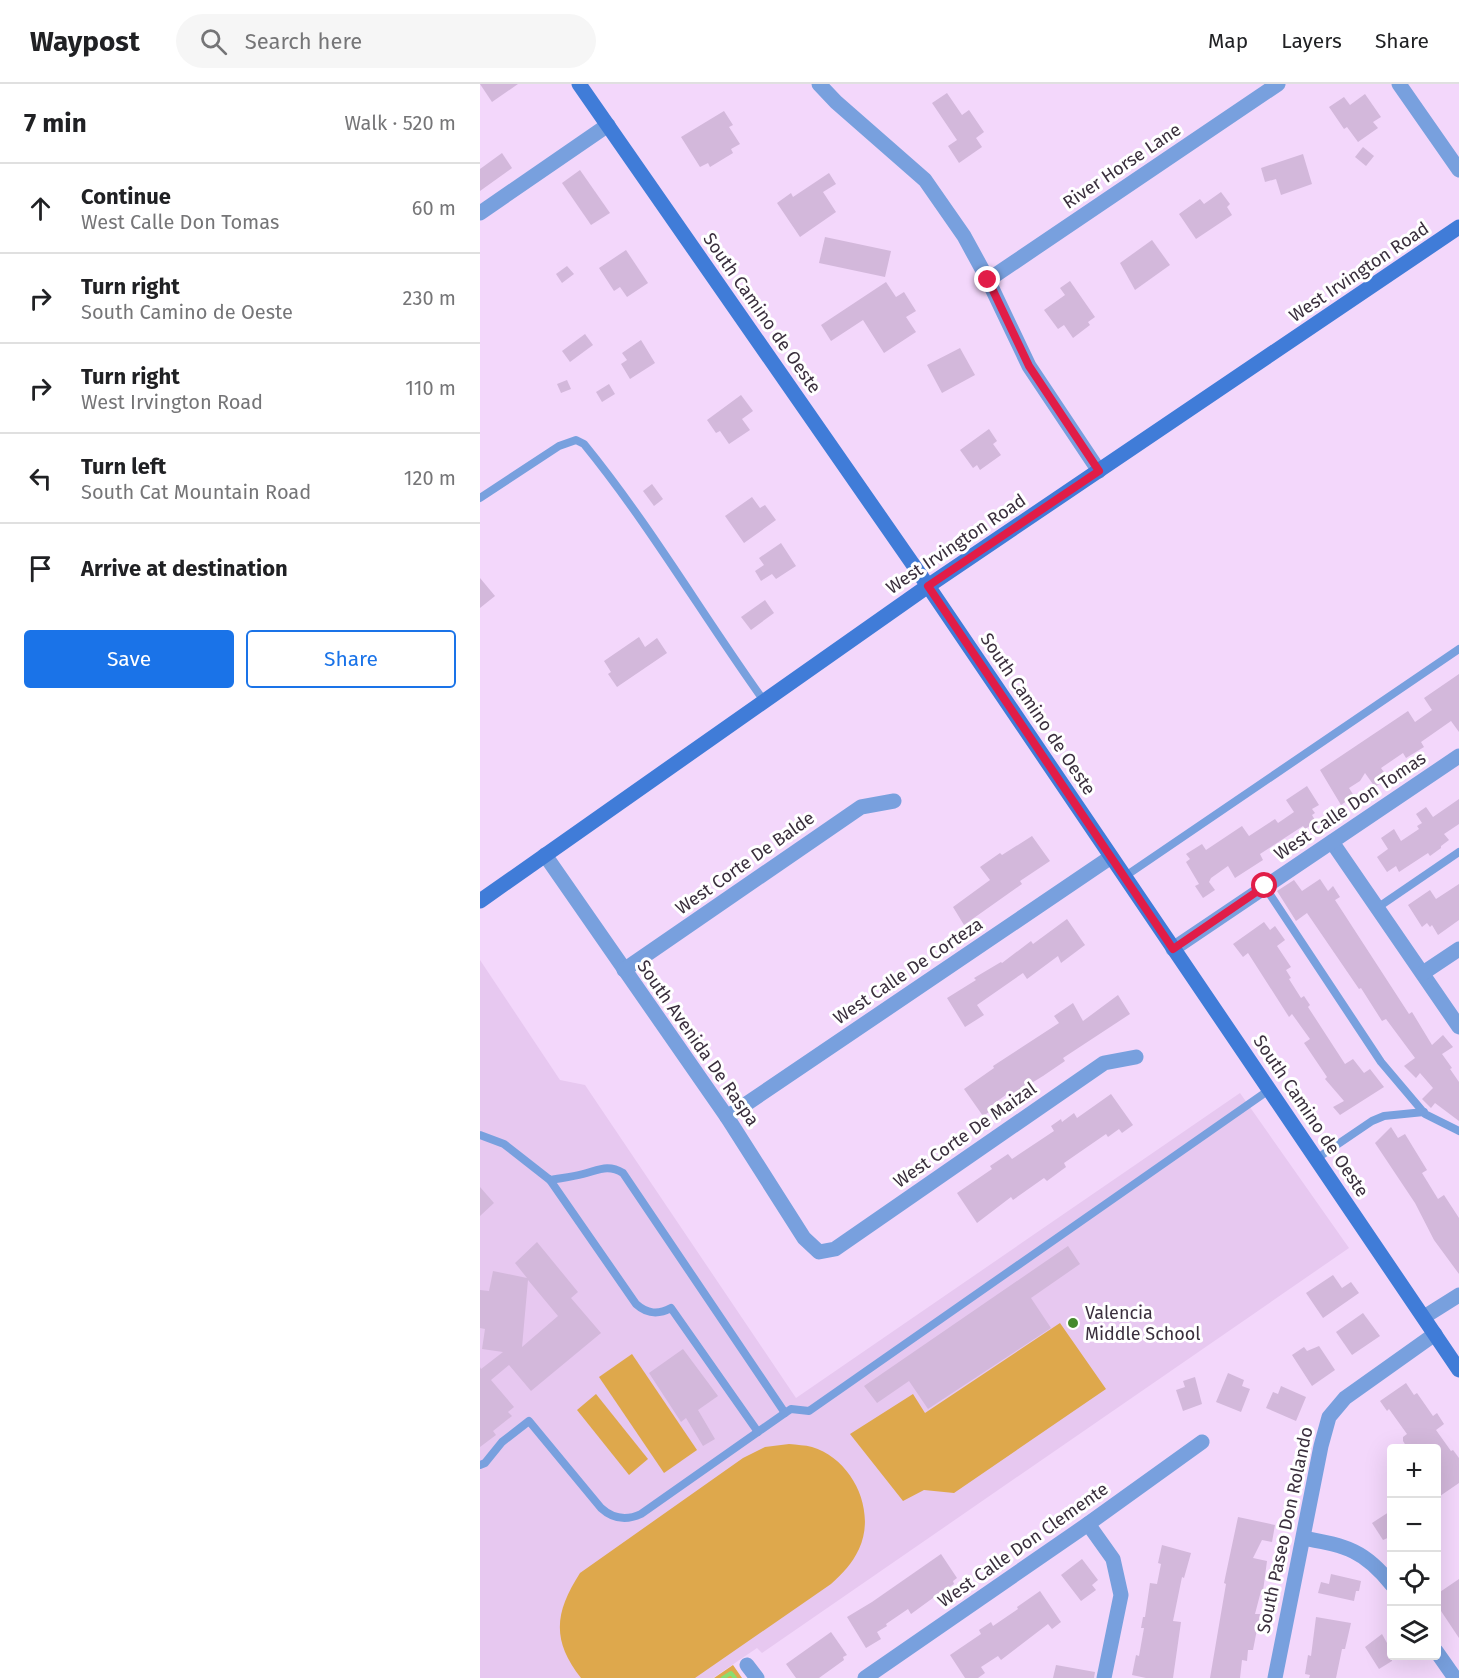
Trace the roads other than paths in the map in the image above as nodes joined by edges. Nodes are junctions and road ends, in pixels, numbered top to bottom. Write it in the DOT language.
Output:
graph roads {
  1 [pos="579,84"];
  2 [pos="819,84"];
  3 [pos="1278,84"];
  4 [pos="1399,84"];
  5 [pos="608,125"];
  6 [pos="1459,170"];
  7 [pos="480,213"];
  8 [pos="1459,227"];
  9 [pos="988,280"];
  10 [pos="1099,471"];
  11 [pos="480,498"];
  12 [pos="928,586"];
  13 [pos="1459,650"];
  14 [pos="764,701"];
  15 [pos="1459,756"];
  16 [pos="894,801"];
  17 [pos="1332,842"];
  18 [pos="1459,852"];
  19 [pos="545,855"];
  20 [pos="1111,857"];
  21 [pos="1124,877"];
  22 [pos="1265,886"];
  23 [pos="480,900"];
  24 [pos="1377,908"];
  25 [pos="1173,949"];
  26 [pos="1459,949"];
  27 [pos="624,970"];
  28 [pos="1423,974"];
  29 [pos="1459,1027"];
  30 [pos="1136,1057"];
  31 [pos="1269,1090"];
  32 [pos="1424,1112"];
  33 [pos="727,1117"];
  34 [pos="1459,1131"];
  35 [pos="480,1135"];
  36 [pos="1316,1159"];
  37 [pos="550,1180"];
  38 [pos="819,1252"];
  39 [pos="1459,1295"];
  40 [pos="1424,1317"];
  41 [pos="1435,1334"];
  42 [pos="1459,1370"];
  43 [pos="785,1413"];
  44 [pos="758,1432"];
  45 [pos="1202,1442"];
  46 [pos="480,1466"];
  47 [pos="1088,1524"];
  48 [pos="1304,1538"];
  49 [pos="1387,1578"];
  50 [pos="1441,1657"];
  51 [pos="747,1665"];
  52 [pos="757,1678"];
  53 [pos="865,1678"];
  54 [pos="1104,1678"];
  55 [pos="1275,1678"];
  56 [pos="1455,1678"];
  1 -- 5 [label="street, South Camino de Oeste"];
  2 -- 9 [label="street"];
  3 -- 9 [label="street, River Horse Lane"];
  4 -- 6 [label="street"];
  5 -- 7 [label="street"];
  5 -- 12 [label="street, South Camino de Oeste"];
  8 -- 10 [label="street, West Irvington Road"];
  9 -- 10 [label="street"];
  10 -- 12 [label="street, West Irvington Road"];
  11 -- 14 [label="lane"];
  12 -- 14 [label="street, West Irvington Road"];
  12 -- 20 [label="street, South Camino de Oeste"];
  13 -- 21 [label="lane"];
  14 -- 19 [label="street, West Irvington Road"];
  15 -- 17 [label="street, West Calle Don Tomas"];
  16 -- 27 [label="street, West Corte De Balde"];
  17 -- 22 [label="street, West Calle Don Tomas"];
  17 -- 24 [label="street"];
  18 -- 24 [label="lane"];
  19 -- 23 [label="street, West Irvington Road"];
  19 -- 27 [label="street, South Avenida De Raspa"];
  20 -- 21 [label="street, South Camino de Oeste"];
  20 -- 33 [label="street, West Calle De Corteza"];
  21 -- 25 [label="street, South Camino de Oeste"];
  22 -- 25 [label="street, West Calle Don Tomas"];
  22 -- 32 [label="lane"];
  24 -- 28 [label="street"];
  25 -- 31 [label="street, South Camino de Oeste"];
  26 -- 28 [label="street"];
  27 -- 33 [label="street, South Avenida De Raspa"];
  28 -- 29 [label="street"];
  30 -- 38 [label="street, West Corte De Maizal"];
  31 -- 36 [label="street, South Camino de Oeste"];
  31 -- 43 [label="lane"];
  32 -- 34 [label="lane"];
  32 -- 36 [label="lane"];
  33 -- 38 [label="street, South Avenida De Raspa"];
  35 -- 37 [label="lane"];
  36 -- 40 [label="street, South Camino de Oeste"];
  37 -- 43 [label="lane"];
  37 -- 44 [label="lane"];
  39 -- 40 [label="street"];
  40 -- 41 [label="street, South Camino de Oeste"];
  41 -- 42 [label="street, South Camino de Oeste"];
  41 -- 48 [label="street, South Paseo Don Rolando"];
  43 -- 44 [label="lane"];
  44 -- 46 [label="lane"];
  45 -- 47 [label="street, West Calle Don Clemente"];
  47 -- 53 [label="street, West Calle Don Clemente"];
  47 -- 54 [label="street"];
  48 -- 49 [label="street"];
  48 -- 55 [label="street, South Paseo Don Rolando"];
  50 -- 56 [label="street"];
  51 -- 52 [label="street"];
}
